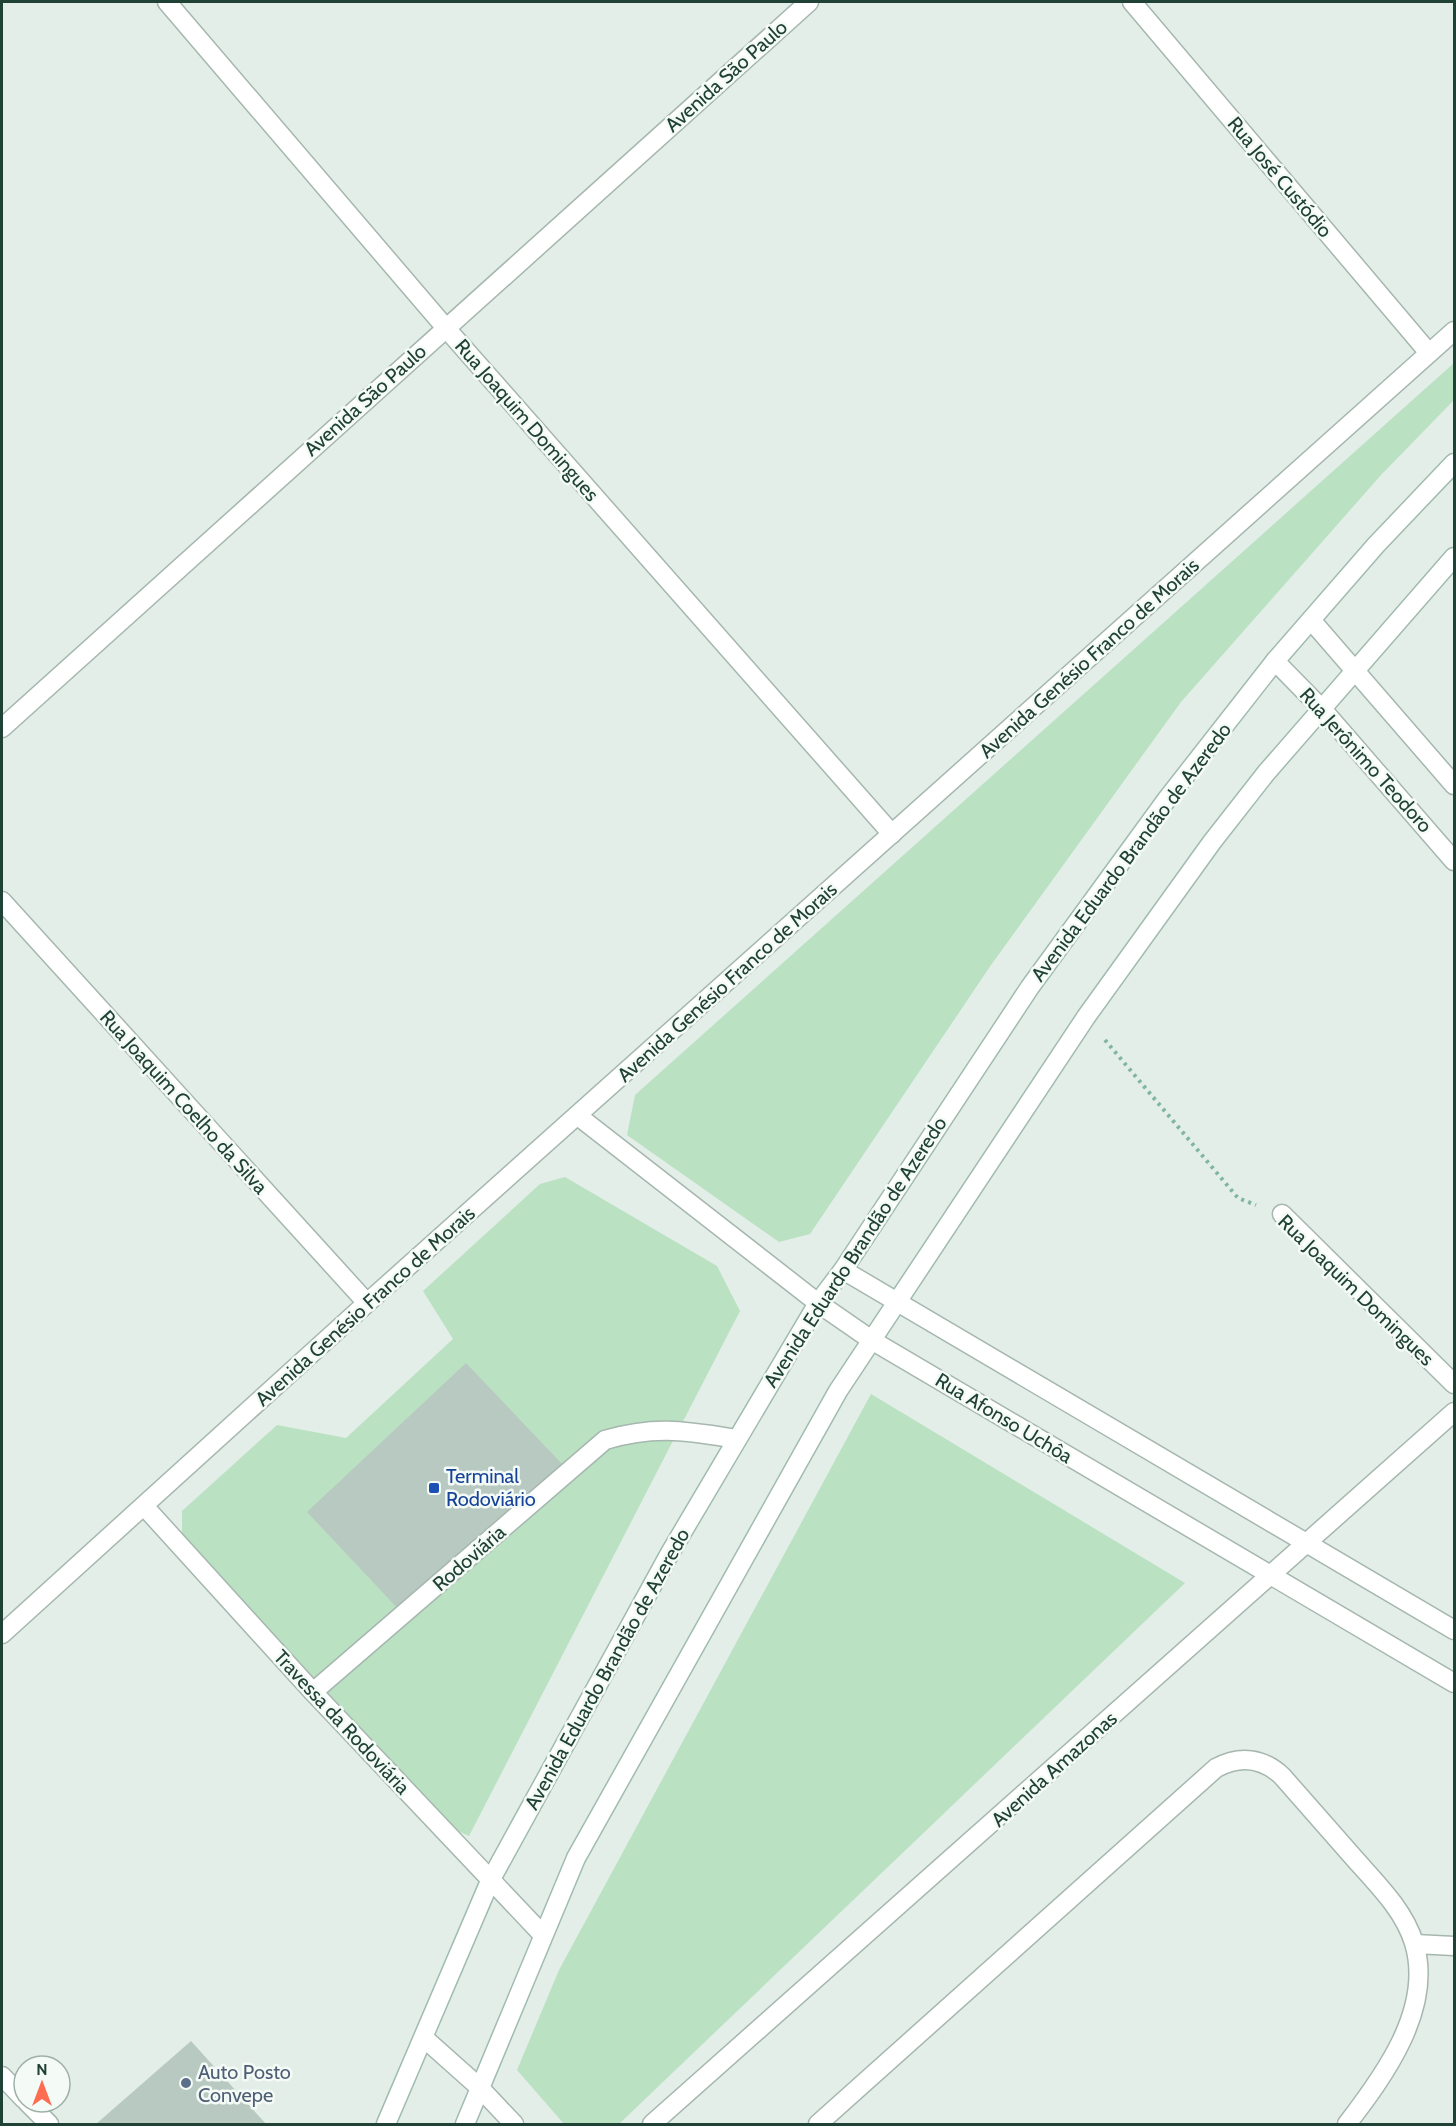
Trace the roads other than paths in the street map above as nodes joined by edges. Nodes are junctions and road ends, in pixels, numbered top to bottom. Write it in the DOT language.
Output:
graph roads {
  1 [pos="167,2"];
  2 [pos="809,2"];
  3 [pos="1132,2"];
  4 [pos="446,327"];
  5 [pos="1455,331"];
  6 [pos="1429,353"];
  7 [pos="1455,463"];
  8 [pos="1455,557"];
  9 [pos="1311,620"];
  10 [pos="1275,661"];
  11 [pos="1356,670"];
  12 [pos="1322,709"];
  13 [pos="2,728"];
  14 [pos="1455,784"];
  15 [pos="892,834"];
  16 [pos="1455,861"];
  17 [pos="2,901"];
  18 [pos="578,1116"];
  19 [pos="1282,1214"];
  20 [pos="843,1270"];
  21 [pos="367,1303"];
  22 [pos="818,1303"];
  23 [pos="897,1303"];
  24 [pos="873,1341"];
  25 [pos="1455,1384"];
  26 [pos="1455,1412"];
  27 [pos="736,1439"];
  28 [pos="144,1506"];
  29 [pos="1308,1544"];
  30 [pos="1271,1576"];
  31 [pos="1455,1630"];
  32 [pos="2,1634"];
  33 [pos="1455,1683"];
  34 [pos="313,1692"];
  35 [pos="490,1881"];
  36 [pos="542,1934"];
  37 [pos="1415,1944"];
  38 [pos="1455,1946"];
  39 [pos="424,2038"];
  40 [pos="479,2087"];
  41 [pos="386,2124"];
  42 [pos="465,2124"];
  43 [pos="514,2124"];
  44 [pos="652,2124"];
  45 [pos="818,2124"];
  46 [pos="1347,2124"];
  1 -- 4 [label="street, Rua Joaquim Domingues"];
  2 -- 4 [label="street, Avenida São Paulo"];
  3 -- 6 [label="street, Rua José Custódio"];
  4 -- 13 [label="street, Avenida São Paulo"];
  4 -- 15 [label="street, Rua Joaquim Domingues"];
  5 -- 6 [label="street, Avenida Genésio Franco de Morais"];
  6 -- 15 [label="street, Avenida Genésio Franco de Morais"];
  7 -- 9 [label="street, Avenida Eduardo Brandão de Azeredo"];
  8 -- 11 [label="street"];
  9 -- 10 [label="street, Avenida Eduardo Brandão de Azeredo"];
  9 -- 11 [label="street"];
  10 -- 12 [label="street, Rua Jerônimo Teodoro"];
  10 -- 20 [label="street, Avenida Eduardo Brandão de Azeredo"];
  11 -- 12 [label="street"];
  11 -- 14 [label="street"];
  12 -- 16 [label="street, Rua Jerônimo Teodoro"];
  12 -- 23 [label="street"];
  15 -- 18 [label="street, Avenida Genésio Franco de Morais"];
  17 -- 21 [label="street, Rua Joaquim Coelho da Silva"];
  18 -- 21 [label="street, Avenida Genésio Franco de Morais"];
  18 -- 22 [label="street, Rua Afonso Uchôa"];
  19 -- 25 [label="street, Rua Joaquim Domingues"];
  20 -- 22 [label="street, Avenida Eduardo Brandão de Azeredo"];
  20 -- 23 [label="street"];
  21 -- 28 [label="street, Avenida Genésio Franco de Morais"];
  22 -- 24 [label="street, Rua Afonso Uchôa"];
  22 -- 27 [label="street, Avenida Eduardo Brandão de Azeredo"];
  23 -- 24 [label="street"];
  23 -- 29 [label="street"];
  24 -- 30 [label="street, Rua Afonso Uchôa"];
  24 -- 36 [label="street"];
  26 -- 29 [label="street, Avenida Amazonas"];
  27 -- 34 [label="street, Rodoviária"];
  27 -- 35 [label="street, Avenida Eduardo Brandão de Azeredo"];
  28 -- 32 [label="street, Avenida Genésio Franco de Morais"];
  28 -- 34 [label="street, Travessa da Rodoviária"];
  29 -- 30 [label="street, Avenida Amazonas"];
  29 -- 31 [label="street"];
  30 -- 33 [label="street, Rua Afonso Uchôa"];
  30 -- 44 [label="street, Avenida Amazonas"];
  34 -- 35 [label="street, Travessa da Rodoviária"];
  35 -- 36 [label="street, Travessa da Rodoviária"];
  35 -- 39 [label="street, Avenida Eduardo Brandão de Azeredo"];
  36 -- 40 [label="street"];
  37 -- 38 [label="street"];
  37 -- 45 [label="street"];
  37 -- 46 [label="street"];
  39 -- 40 [label="street"];
  39 -- 41 [label="street, Avenida Eduardo Brandão de Azeredo"];
  40 -- 42 [label="street"];
  40 -- 43 [label="street"];
}
